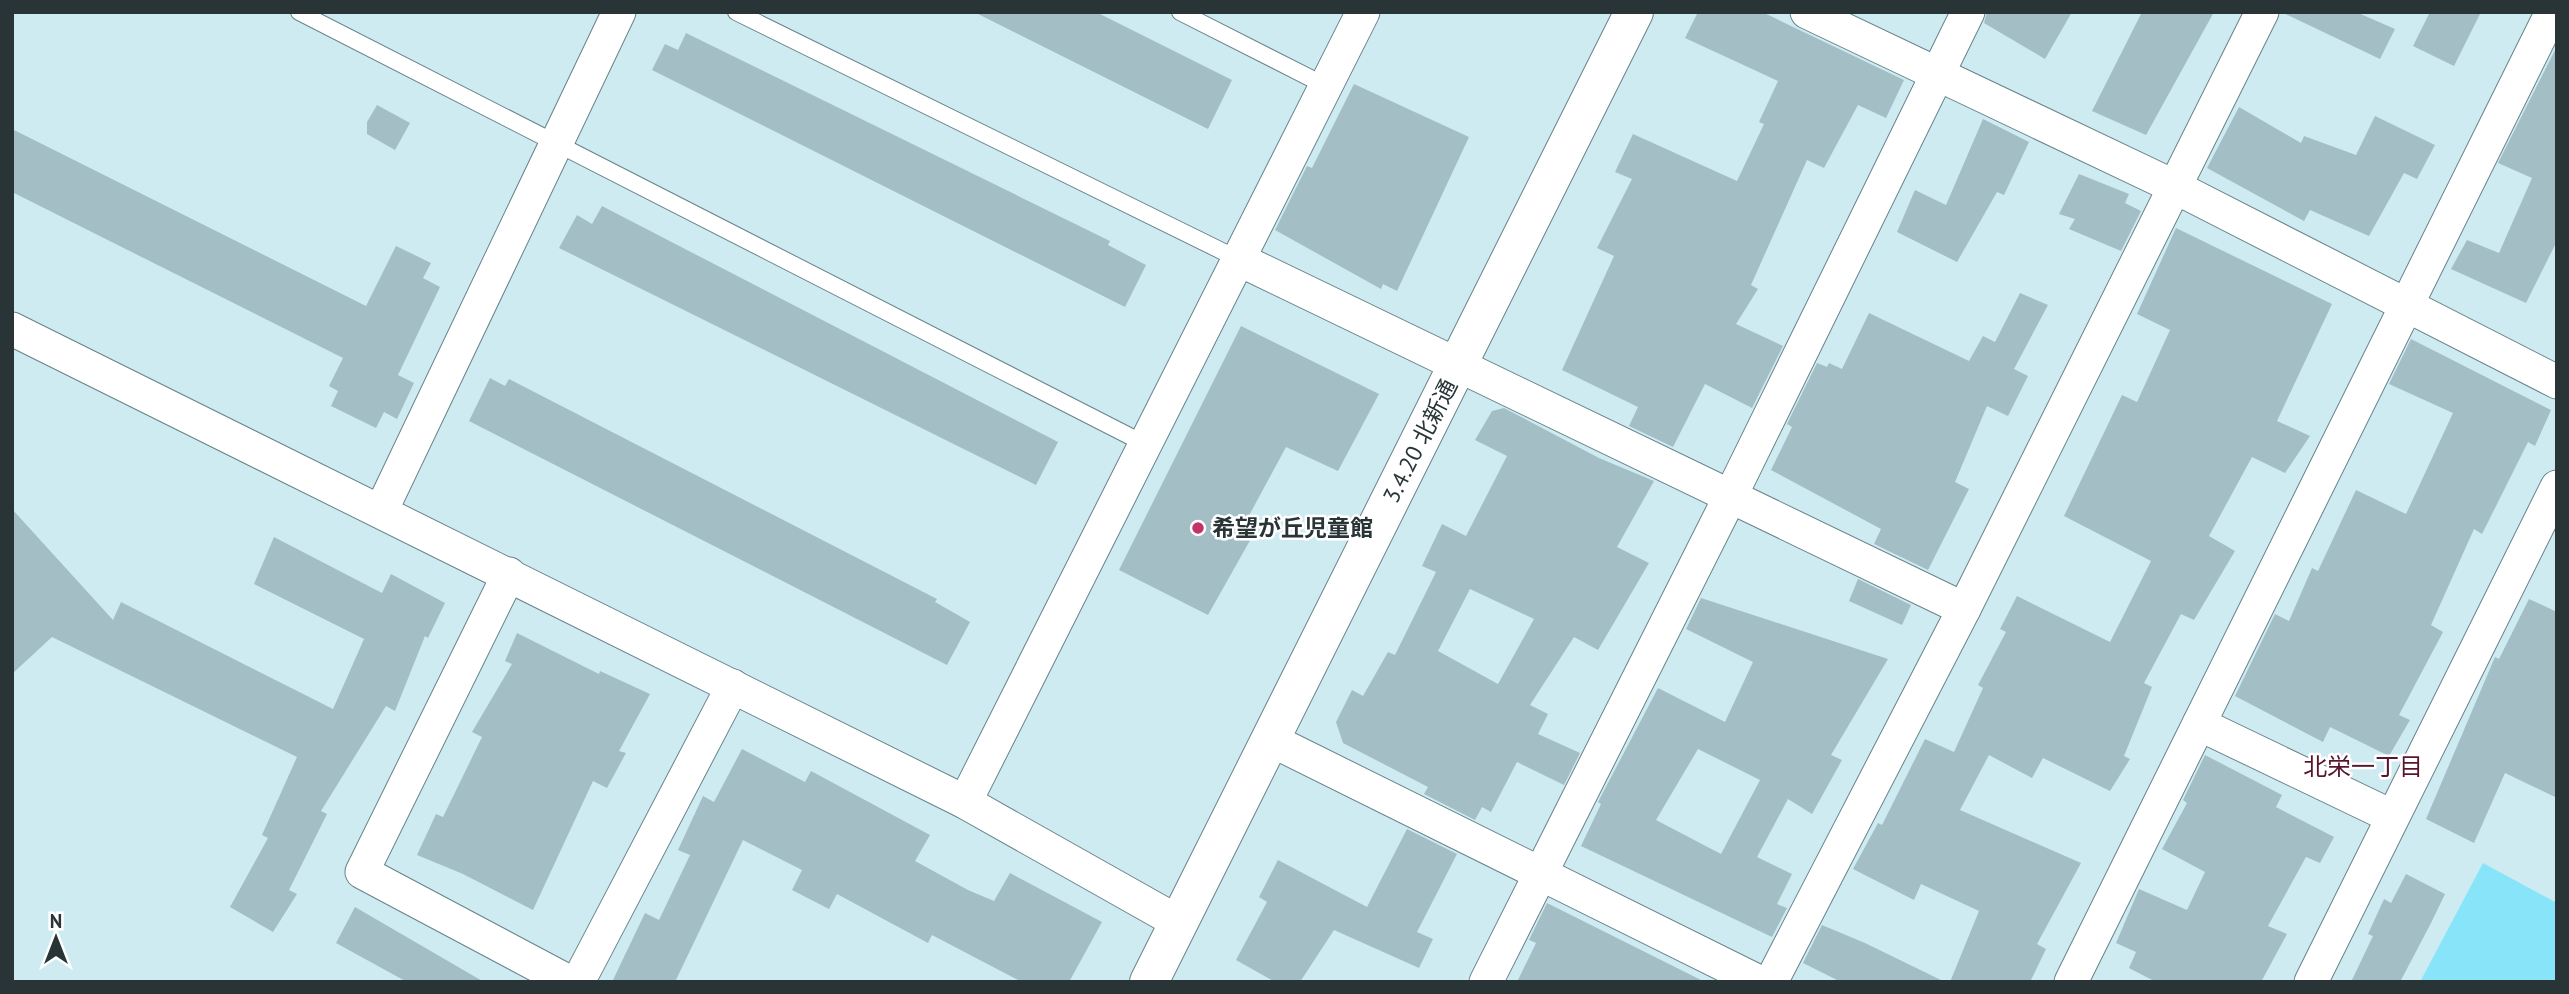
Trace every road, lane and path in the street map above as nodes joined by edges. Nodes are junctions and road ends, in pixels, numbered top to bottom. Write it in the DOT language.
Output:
graph roads {
  1 [pos="299,12"];
  2 [pos="619,12"];
  3 [pos="736,12"];
  4 [pos="1181,12"];
  5 [pos="1363,12"];
  6 [pos="1634,12"];
  7 [pos="1807,12"];
  8 [pos="1968,12"];
  9 [pos="2262,12"];
  10 [pos="2552,12"];
  11 [pos="1935,75"];
  12 [pos="1326,86"];
  13 [pos="557,144"];
  14 [pos="2175,187"];
  15 [pos="1238,259"];
  16 [pos="2407,305"];
  17 [pos="12,329"];
  18 [pos="1459,363"];
  19 [pos="2557,382"];
  20 [pos="1145,444"];
  21 [pos="2557,487"];
  22 [pos="1731,495"];
  23 [pos="381,511"];
  24 [pos="509,574"];
  25 [pos="1964,609"];
  26 [pos="733,686"];
  27 [pos="2199,724"];
  28 [pos="1271,740"];
  29 [pos="965,802"];
  30 [pos="2391,816"];
  31 [pos="1540,874"];
  32 [pos="1178,922"];
  33 [pos="569,982"];
  34 [pos="578,982"];
  35 [pos="1149,982"];
  36 [pos="1486,982"];
  37 [pos="1759,982"];
  38 [pos="1771,982"];
  39 [pos="2071,982"];
  40 [pos="2311,982"];
  1 -- 13 [label="lane"];
  2 -- 13 [label="street"];
  3 -- 15 [label="lane"];
  4 -- 12 [label="lane"];
  5 -- 12 [label="street"];
  6 -- 18 [label="street, 3.4.20 北新通"];
  7 -- 11 [label="street"];
  8 -- 11 [label="street"];
  9 -- 14 [label="street"];
  10 -- 16 [label="street"];
  11 -- 14 [label="street"];
  11 -- 22 [label="street"];
  12 -- 15 [label="street"];
  13 -- 20 [label="lane"];
  13 -- 23 [label="street"];
  14 -- 16 [label="street"];
  14 -- 25 [label="street"];
  15 -- 18 [label="street"];
  15 -- 20 [label="street"];
  16 -- 19 [label="street"];
  16 -- 27 [label="street"];
  17 -- 23 [label="street"];
  18 -- 22 [label="street"];
  18 -- 28 [label="street, 3.4.20 北新通"];
  20 -- 29 [label="street"];
  21 -- 30 [label="street"];
  22 -- 25 [label="street"];
  22 -- 31 [label="street"];
  23 -- 24 [label="street"];
  24 -- 26 [label="street"];
  24 -- 33 [label="street"];
  25 -- 38 [label="street"];
  26 -- 29 [label="street"];
  26 -- 34 [label="street"];
  27 -- 30 [label="street"];
  27 -- 39 [label="street"];
  28 -- 31 [label="street"];
  28 -- 32 [label="street, 3.4.20 北新通"];
  29 -- 32 [label="street"];
  30 -- 40 [label="street"];
  31 -- 36 [label="street"];
  31 -- 37 [label="street"];
  32 -- 35 [label="street, 3.4.20 北新通"];
}
